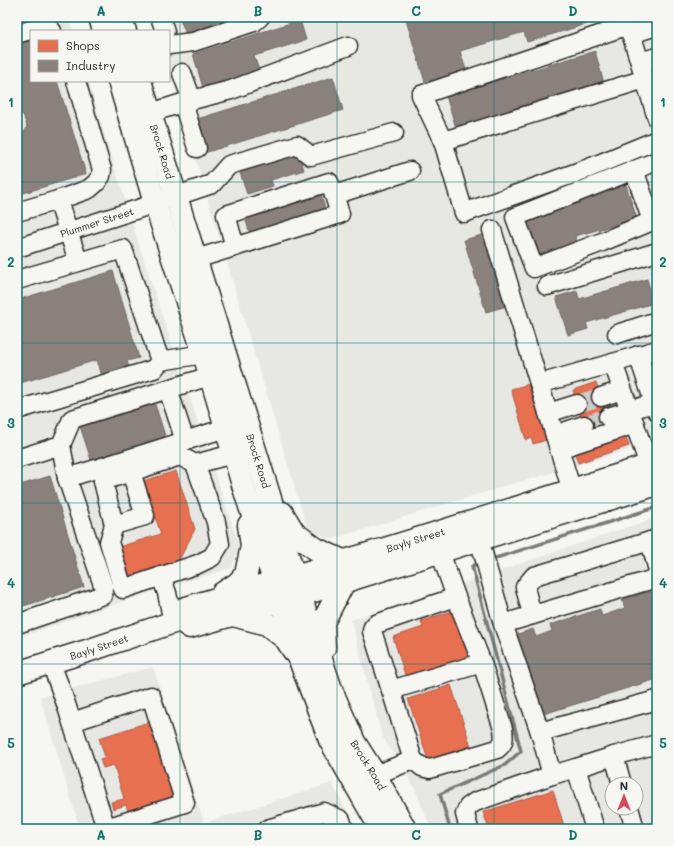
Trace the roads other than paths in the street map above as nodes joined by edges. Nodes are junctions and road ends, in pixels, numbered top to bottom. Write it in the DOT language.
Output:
graph roads {
  1 [pos="35,17"];
  2 [pos="100,17"];
  3 [pos="120,17"];
  4 [pos="160,17"];
  5 [pos="260,17"];
  6 [pos="17,23"];
  7 [pos="628,25"];
  8 [pos="657,26"];
  9 [pos="30,30"];
  10 [pos="30,30"];
  11 [pos="51,30"];
  12 [pos="104,30"];
  13 [pos="125,30"];
  14 [pos="165,30"];
  15 [pos="17,34"];
  16 [pos="170,44"];
  17 [pos="348,46"];
  18 [pos="657,57"];
  19 [pos="643,71"];
  20 [pos="182,72"];
  21 [pos="76,82"];
  22 [pos="119,82"];
  23 [pos="140,82"];
  24 [pos="187,102"];
  25 [pos="150,113"];
  26 [pos="657,118"];
  27 [pos="394,133"];
  28 [pos="657,140"];
  29 [pos="443,141"];
  30 [pos="197,148"];
  31 [pos="657,161"];
  32 [pos="634,170"];
  33 [pos="410,171"];
  34 [pos="334,195"];
  35 [pos="176,196"];
  36 [pos="58,200"];
  37 [pos="155,203"];
  38 [pos="17,212"];
  39 [pos="654,220"];
  40 [pos="492,230"];
  41 [pos="68,231"];
  42 [pos="235,247"];
  43 [pos="17,248"];
  44 [pos="657,252"];
  45 [pos="196,259"];
  46 [pos="78,261"];
  47 [pos="17,280"];
  48 [pos="547,286"];
  49 [pos="657,321"];
  50 [pos="617,334"];
  51 [pos="657,350"];
  52 [pos="204,354"];
  53 [pos="638,355"];
  54 [pos="160,361"];
  55 [pos="613,363"];
  56 [pos="210,376"];
  57 [pos="539,384"];
  58 [pos="168,389"];
  59 [pos="622,390"];
  60 [pos="601,397"];
  61 [pos="577,404"];
  62 [pos="656,405"];
  63 [pos="17,410"];
  64 [pos="548,413"];
  65 [pos="608,417"];
  66 [pos="632,417"];
  67 [pos="584,425"];
  68 [pos="226,428"];
  69 [pos="185,441"];
  70 [pos="557,442"];
  71 [pos="61,445"];
  72 [pos="234,454"];
  73 [pos="17,459"];
  74 [pos="195,464"];
  75 [pos="654,471"];
  76 [pos="131,472"];
  77 [pos="67,478"];
  78 [pos="266,486"];
  79 [pos="244,488"];
  80 [pos="572,491"];
  81 [pos="114,525"];
  82 [pos="479,540"];
  83 [pos="653,540"];
  84 [pos="440,552"];
  85 [pos="657,567"];
  86 [pos="345,572"];
  87 [pos="160,576"];
  88 [pos="657,578"];
  89 [pos="288,588"];
  90 [pos="456,597"];
  91 [pos="215,599"];
  92 [pos="231,615"];
  93 [pos="533,615"];
  94 [pos="177,621"];
  95 [pos="17,624"];
  96 [pos="503,624"];
  97 [pos="300,660"];
  98 [pos="482,662"];
  99 [pos="51,663"];
  100 [pos="17,673"];
  101 [pos="391,690"];
  102 [pos="332,692"];
  103 [pos="657,700"];
  104 [pos="72,722"];
  105 [pos="540,732"];
  106 [pos="657,744"];
  107 [pos="614,756"];
  108 [pos="413,760"];
  109 [pos="576,768"];
  110 [pos="375,775"];
  111 [pos="552,775"];
  112 [pos="620,776"];
  113 [pos="631,816"];
  114 [pos="267,829"];
  115 [pos="344,829"];
  116 [pos="382,829"];
  117 [pos="404,829"];
  118 [pos="469,829"];
  119 [pos="595,829"];
  120 [pos="635,829"];
  1 -- 6 [label="street"];
  2 -- 12 [label="main road"];
  3 -- 13 [label="main road"];
  4 -- 14 [label="street"];
  5 -- 16 [label="street"];
  7 -- 8 [label="street"];
  7 -- 19 [label="street"];
  7 -- 29 [label="street"];
  9 -- 15 [label="street"];
  10 -- 11 [label="street"];
  17 -- 24 [label="street"];
  18 -- 19 [label="street"];
  19 -- 26 [label="street"];
  19 -- 29 [label="street"];
  20 -- 24 [label="street"];
  21 -- 36 [label="street"];
  22 -- 37 [label="main road, Brock Road"];
  23 -- 25 [label="main road, Brock Road"];
  24 -- 25 [label="street"];
  24 -- 30 [label="street"];
  25 -- 35 [label="main road, Brock Road"];
  27 -- 35 [label="street, Plummer Street"];
  28 -- 29 [label="street"];
  31 -- 32 [label="street"];
  32 -- 39 [label="street"];
  32 -- 39 [label="street"];
  33 -- 34 [label="street"];
  34 -- 42 [label="street"];
  34 -- 42 [label="street"];
  35 -- 37 [label="street, Plummer Street"];
  35 -- 45 [label="main road, Brock Road"];
  36 -- 38 [label="street"];
  36 -- 41 [label="street"];
  37 -- 41 [label="street, Plummer Street"];
  37 -- 52 [label="main road, Brock Road"];
  40 -- 57 [label="street"];
  41 -- 43 [label="street, Plummer Street"];
  41 -- 46 [label="street"];
  42 -- 45 [label="street"];
  44 -- 48 [label="street"];
  45 -- 78 [label="main road, Brock Road"];
  46 -- 47 [label="street"];
  46 -- 54 [label="street"];
  49 -- 50 [label="street"];
  51 -- 53 [label="street"];
  52 -- 54 [label="street"];
  52 -- 56 [label="main road, Brock Road"];
  53 -- 55 [label="street"];
  53 -- 62 [label="street"];
  54 -- 63 [label="street"];
  55 -- 57 [label="street"];
  55 -- 59 [label="street"];
  56 -- 58 [label="street"];
  56 -- 68 [label="main road, Brock Road"];
  57 -- 64 [label="street"];
  58 -- 69 [label="street"];
  58 -- 71 [label="street"];
  59 -- 60 [label="street"];
  59 -- 66 [label="street"];
  61 -- 64 [label="street"];
  62 -- 66 [label="street"];
  64 -- 70 [label="street"];
  65 -- 66 [label="street"];
  66 -- 70 [label="street"];
  66 -- 75 [label="street"];
  67 -- 70 [label="street"];
  68 -- 69 [label="street"];
  68 -- 72 [label="main road, Brock Road"];
  69 -- 77 [label="street"];
  70 -- 80 [label="street"];
  71 -- 73 [label="street"];
  71 -- 77 [label="street"];
  72 -- 74 [label="street"];
  72 -- 79 [label="main road, Brock Road"];
  74 -- 76 [label="street"];
  74 -- 87 [label="street"];
  75 -- 80 [label="main road, Bayly Street"];
  75 -- 82 [label="main road, Bayly Street"];
  76 -- 81 [label="street"];
  76 -- 81 [label="street"];
  77 -- 95 [label="street"];
  78 -- 86 [label="main road"];
  78 -- 89 [label="main road, Brock Road"];
  79 -- 89 [label="main road, Brock Road"];
  79 -- 91 [label="main road"];
  80 -- 86 [label="main road, Bayly Street"];
  81 -- 87 [label="street"];
  82 -- 84 [label="main road, Bayly Street"];
  82 -- 96 [label="street"];
  83 -- 85 [label="street"];
  83 -- 93 [label="street"];
  84 -- 86 [label="main road, Bayly Street"];
  84 -- 90 [label="street"];
  86 -- 89 [label="main road, Bayly Street"];
  86 -- 102 [label="main road"];
  87 -- 94 [label="street"];
  88 -- 93 [label="street"];
  89 -- 91 [label="main road, Bayly Street"];
  89 -- 92 [label="main road, Bayly Street"];
  89 -- 97 [label="main road, Brock Road"];
  89 -- 102 [label="main road, Brock Road"];
  90 -- 98 [label="street"];
  90 -- 101 [label="street"];
  91 -- 94 [label="main road, Bayly Street"];
  92 -- 94 [label="main road, Bayly Street"];
  92 -- 97 [label="main road"];
  93 -- 96 [label="street"];
  94 -- 99 [label="main road, Bayly Street"];
  96 -- 105 [label="street"];
  97 -- 116 [label="main road, Brock Road"];
  98 -- 101 [label="street"];
  98 -- 108 [label="street"];
  99 -- 100 [label="main road, Bayly Street"];
  99 -- 104 [label="street"];
  101 -- 108 [label="street"];
  102 -- 110 [label="main road, Brock Road"];
  103 -- 105 [label="street"];
  104 -- 104 [label="street"];
  105 -- 111 [label="street"];
  106 -- 107 [label="street"];
  107 -- 109 [label="street"];
  107 -- 112 [label="street"];
  108 -- 110 [label="street"];
  109 -- 111 [label="street"];
  109 -- 119 [label="street"];
  110 -- 117 [label="main road, Brock Road"];
  111 -- 118 [label="street"];
  113 -- 120 [label="street"];
  114 -- 115 [label="street"];
}
